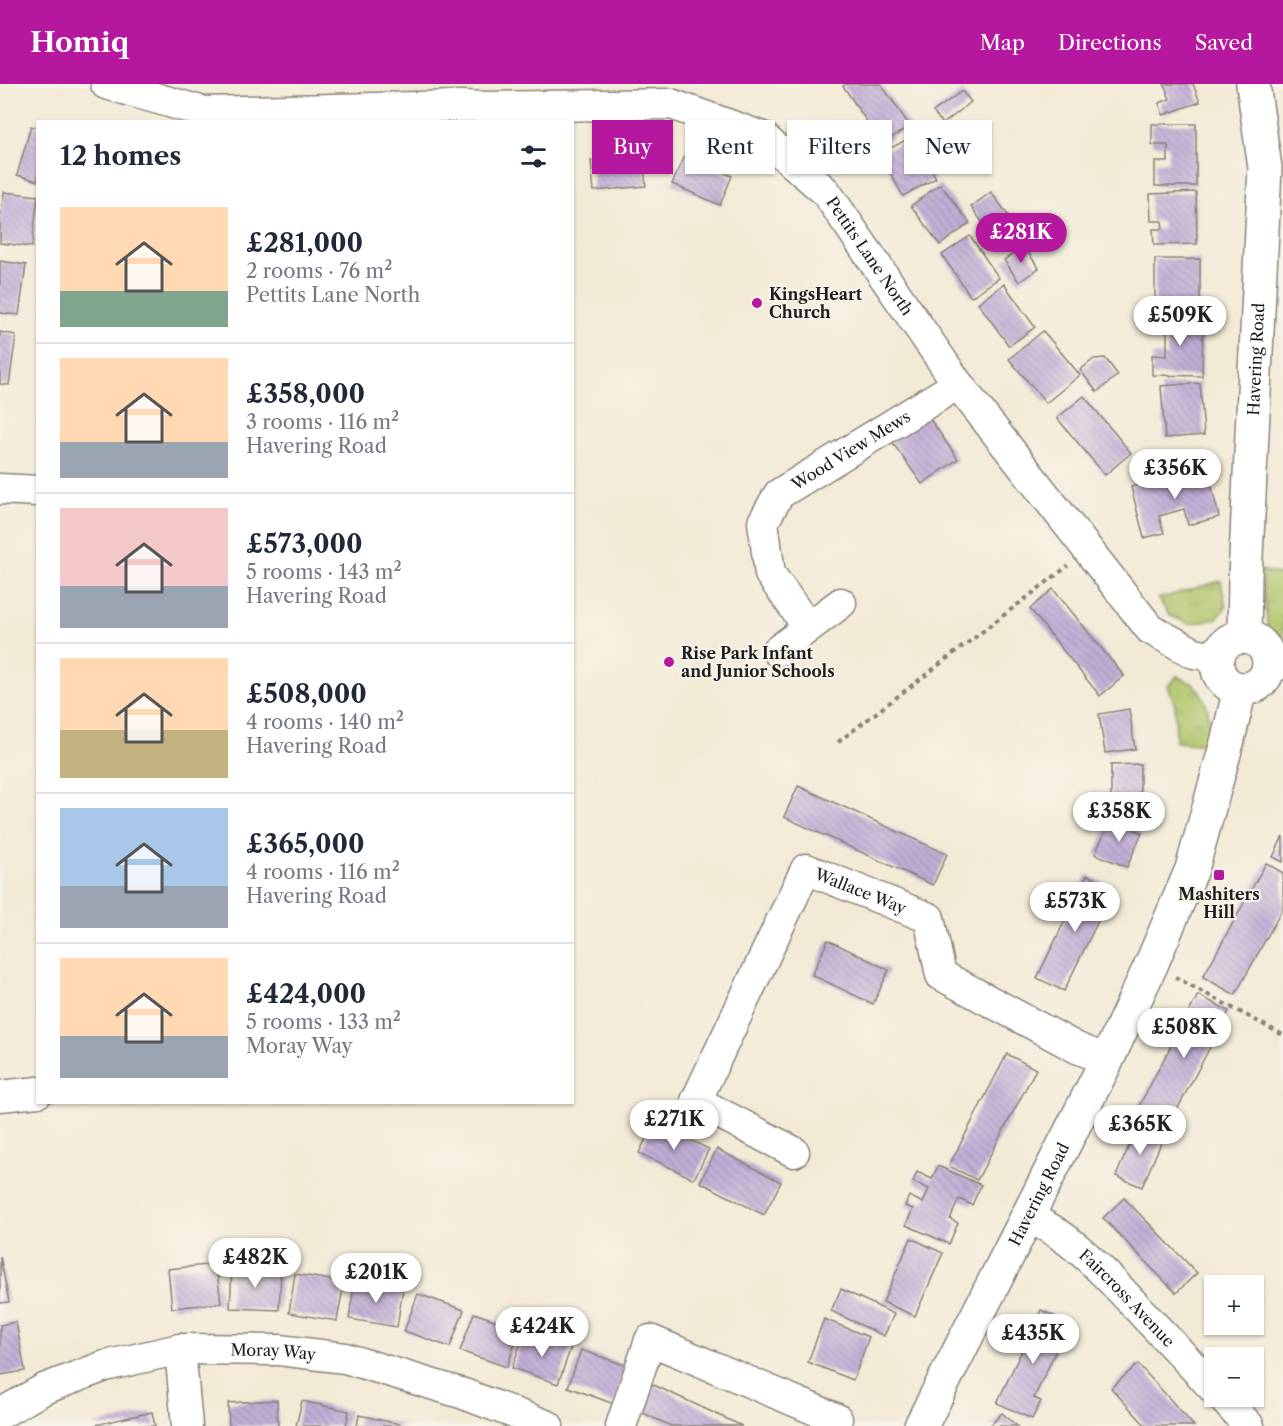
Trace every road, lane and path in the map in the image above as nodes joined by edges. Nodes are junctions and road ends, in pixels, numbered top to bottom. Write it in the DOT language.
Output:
graph roads {
  1 [pos="106,84"];
  2 [pos="1253,84"];
  3 [pos="461,95"];
  4 [pos="958,384"];
  5 [pos="0,489"];
  6 [pos="36,491"];
  7 [pos="1090,550"];
  8 [pos="841,603"];
  9 [pos="808,627"];
  10 [pos="1244,637"];
  11 [pos="777,651"];
  12 [pos="1217,657"];
  13 [pos="1276,665"];
  14 [pos="1240,688"];
  15 [pos="838,742"];
  16 [pos="1151,965"];
  17 [pos="1283,1035"];
  18 [pos="1107,1060"];
  19 [pos="36,1092"];
  20 [pos="0,1096"];
  21 [pos="794,1152"];
  22 [pos="1028,1219"];
  23 [pos="180,1349"];
  24 [pos="1204,1378"];
  25 [pos="1231,1407"];
  26 [pos="0,1414"];
  27 [pos="837,1419"];
  28 [pos="187,1426"];
  29 [pos="548,1426"];
  30 [pos="621,1426"];
  31 [pos="921,1426"];
  32 [pos="1249,1426"];
  1 -- 3 [label="street, Pettits Lane North"];
  2 -- 10 [label="main road, Havering Road"];
  3 -- 4 [label="street, Pettits Lane North"];
  4 -- 7 [label="street, Pettits Lane North"];
  4 -- 9 [label="street, Wood View Mews"];
  5 -- 6 [label="street"];
  7 -- 12 [label="street, Pettits Lane North"];
  7 -- 15 [label="path"];
  8 -- 9 [label="street"];
  9 -- 11 [label="street"];
  10 -- 12 [label="main road"];
  10 -- 13 [label="main road"];
  12 -- 14 [label="main road"];
  13 -- 14 [label="main road"];
  14 -- 16 [label="main road, Havering Road"];
  16 -- 17 [label="path"];
  16 -- 18 [label="main road, Havering Road"];
  18 -- 21 [label="street, Wallace Way"];
  18 -- 22 [label="main road, Havering Road"];
  19 -- 20 [label="street"];
  22 -- 24 [label="street, Faircross Avenue"];
  22 -- 31 [label="main road, Havering Road"];
  23 -- 26 [label="street, Moray Way"];
  23 -- 28 [label="street"];
  23 -- 29 [label="street, Moray Way"];
  25 -- 32 [label="street"];
  27 -- 30 [label="street"];
}
